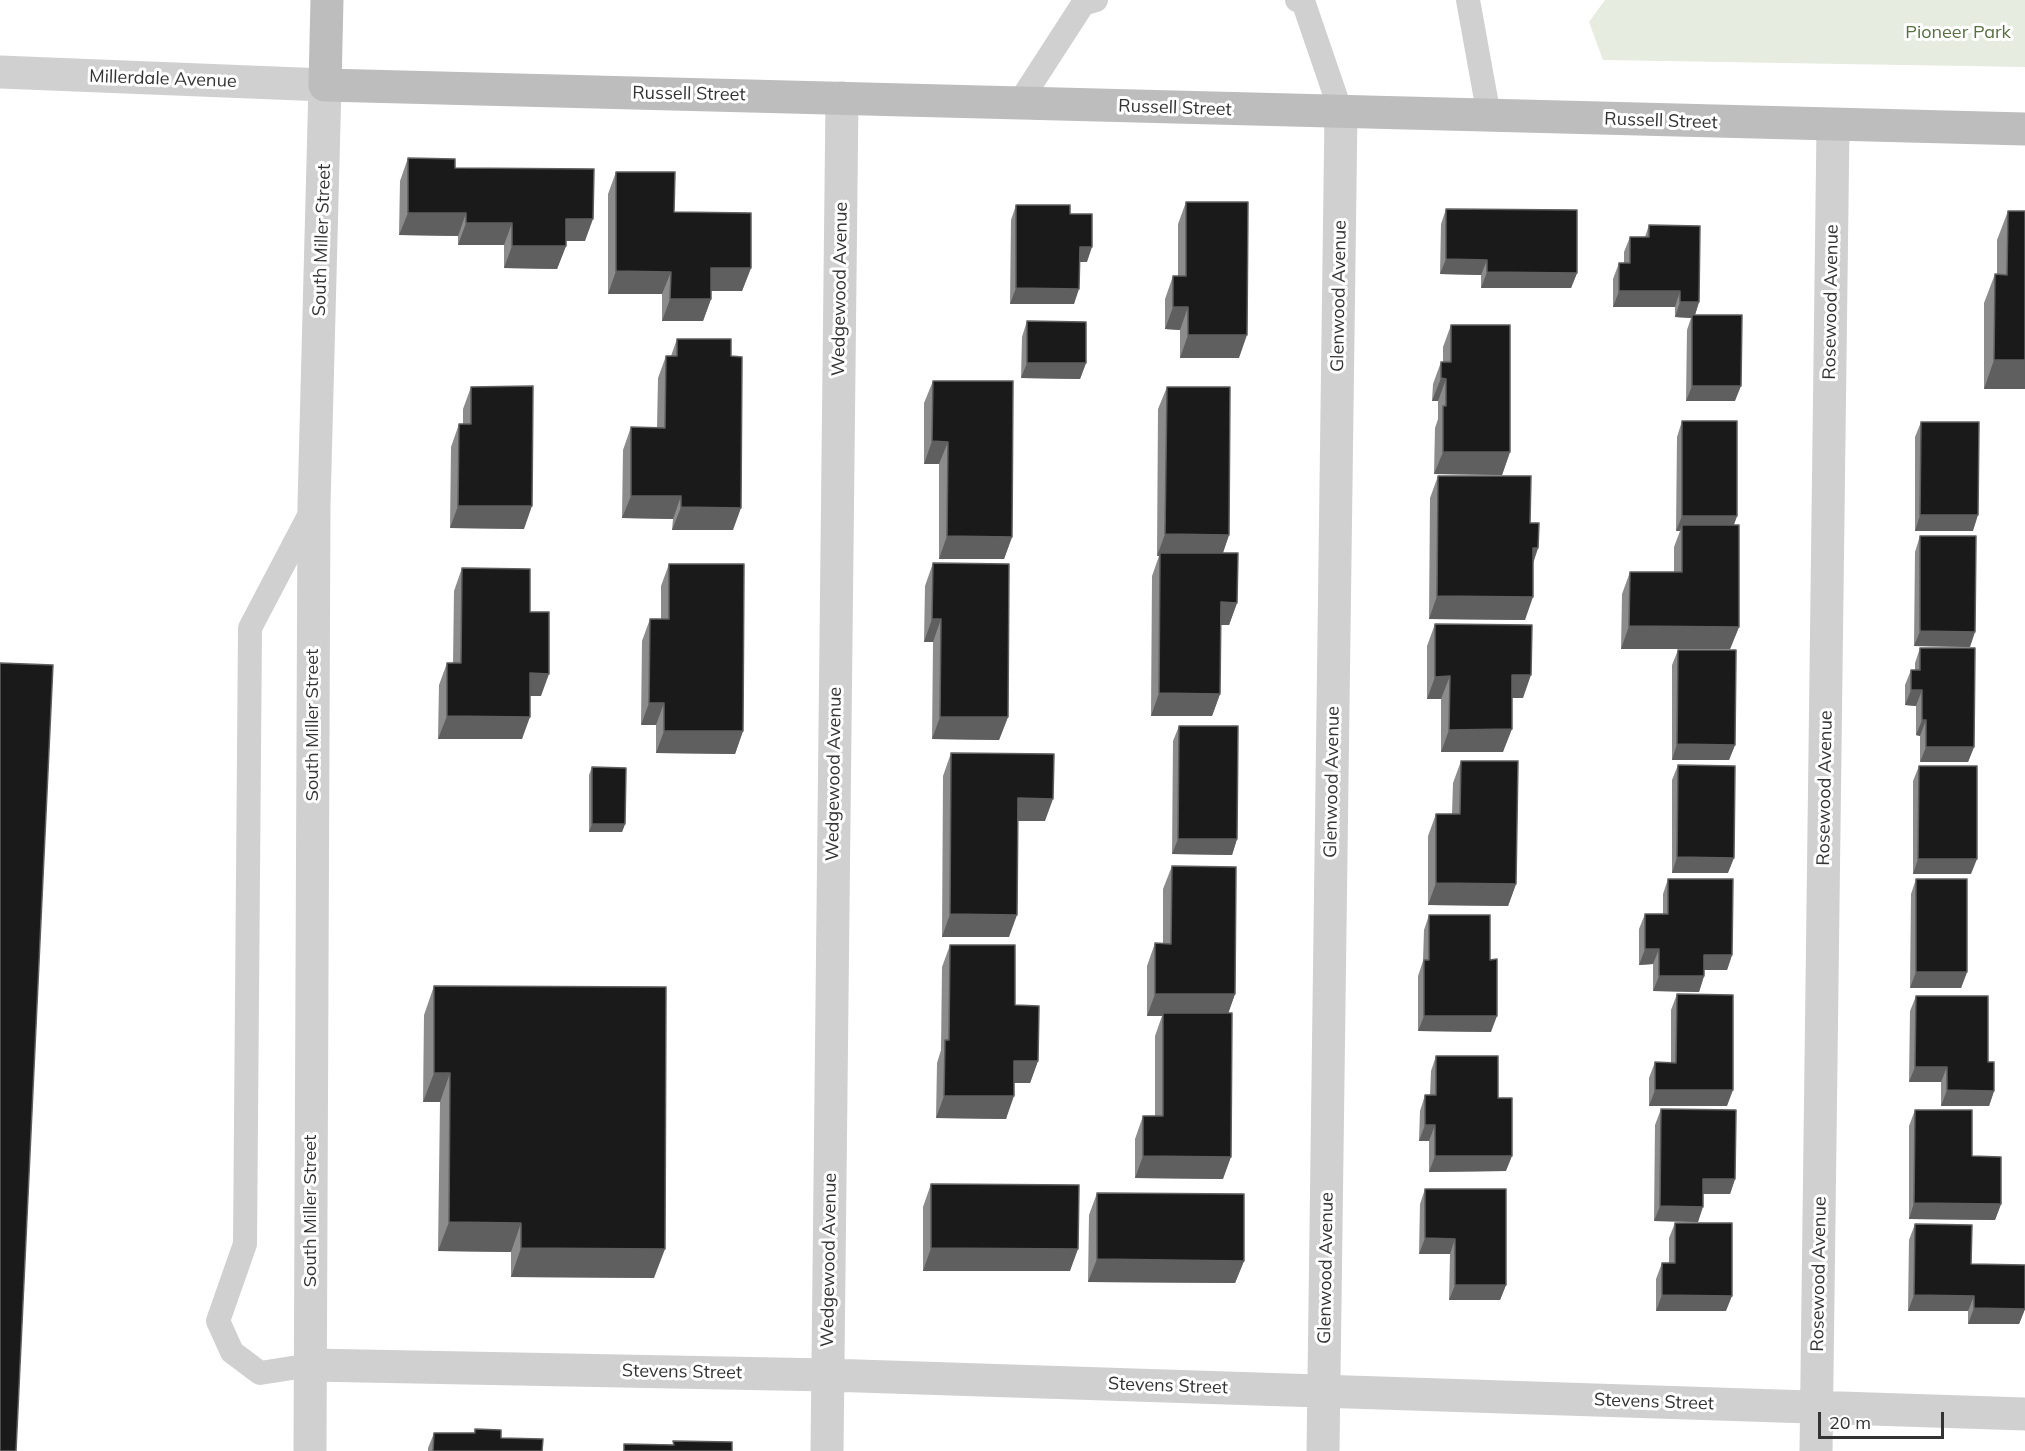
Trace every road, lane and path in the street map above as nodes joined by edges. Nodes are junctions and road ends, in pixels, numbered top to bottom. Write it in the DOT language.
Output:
graph roads {
  1 [pos="327,0"];
  2 [pos="1096,0"];
  3 [pos="1297,0"];
  4 [pos="1468,0"];
  5 [pos="0,72"];
  6 [pos="326,86"];
  7 [pos="842,98"];
  8 [pos="1018,103"];
  9 [pos="1341,112"];
  10 [pos="1488,116"];
  11 [pos="1833,126"];
  12 [pos="2025,129"];
  13 [pos="314,506"];
  14 [pos="311,1365"];
  15 [pos="828,1375"];
  16 [pos="1324,1391"];
  17 [pos="1817,1407"];
  18 [pos="2025,1414"];
  19 [pos="310,1451"];
  20 [pos="827,1451"];
  21 [pos="1323,1451"];
  22 [pos="1816,1451"];
  1 -- 6 [label="main road, South Miller Street"];
  2 -- 8 [label="lane"];
  3 -- 9 [label="lane"];
  4 -- 10 [label="lane"];
  5 -- 6 [label="street, Millerdale Avenue"];
  6 -- 7 [label="main road, Russell Street"];
  6 -- 13 [label="street, South Miller Street"];
  7 -- 8 [label="main road, Russell Street"];
  7 -- 15 [label="street, Wedgewood Avenue"];
  8 -- 9 [label="main road, Russell Street"];
  9 -- 10 [label="main road, Russell Street"];
  9 -- 16 [label="street, Glenwood Avenue"];
  10 -- 11 [label="main road, Russell Street"];
  11 -- 12 [label="main road, Russell Street"];
  11 -- 17 [label="street, Rosewood Avenue"];
  13 -- 14 [label="street, South Miller Street"];
  13 -- 14 [label="lane"];
  14 -- 15 [label="street, Stevens Street"];
  14 -- 19 [label="street, South Miller Street"];
  15 -- 16 [label="street, Stevens Street"];
  15 -- 20 [label="street, Wedgewood Avenue"];
  16 -- 17 [label="street, Stevens Street"];
  16 -- 21 [label="street, Glenwood Avenue"];
  17 -- 18 [label="street, Stevens Street"];
  17 -- 22 [label="street, Rosewood Avenue"];
}
